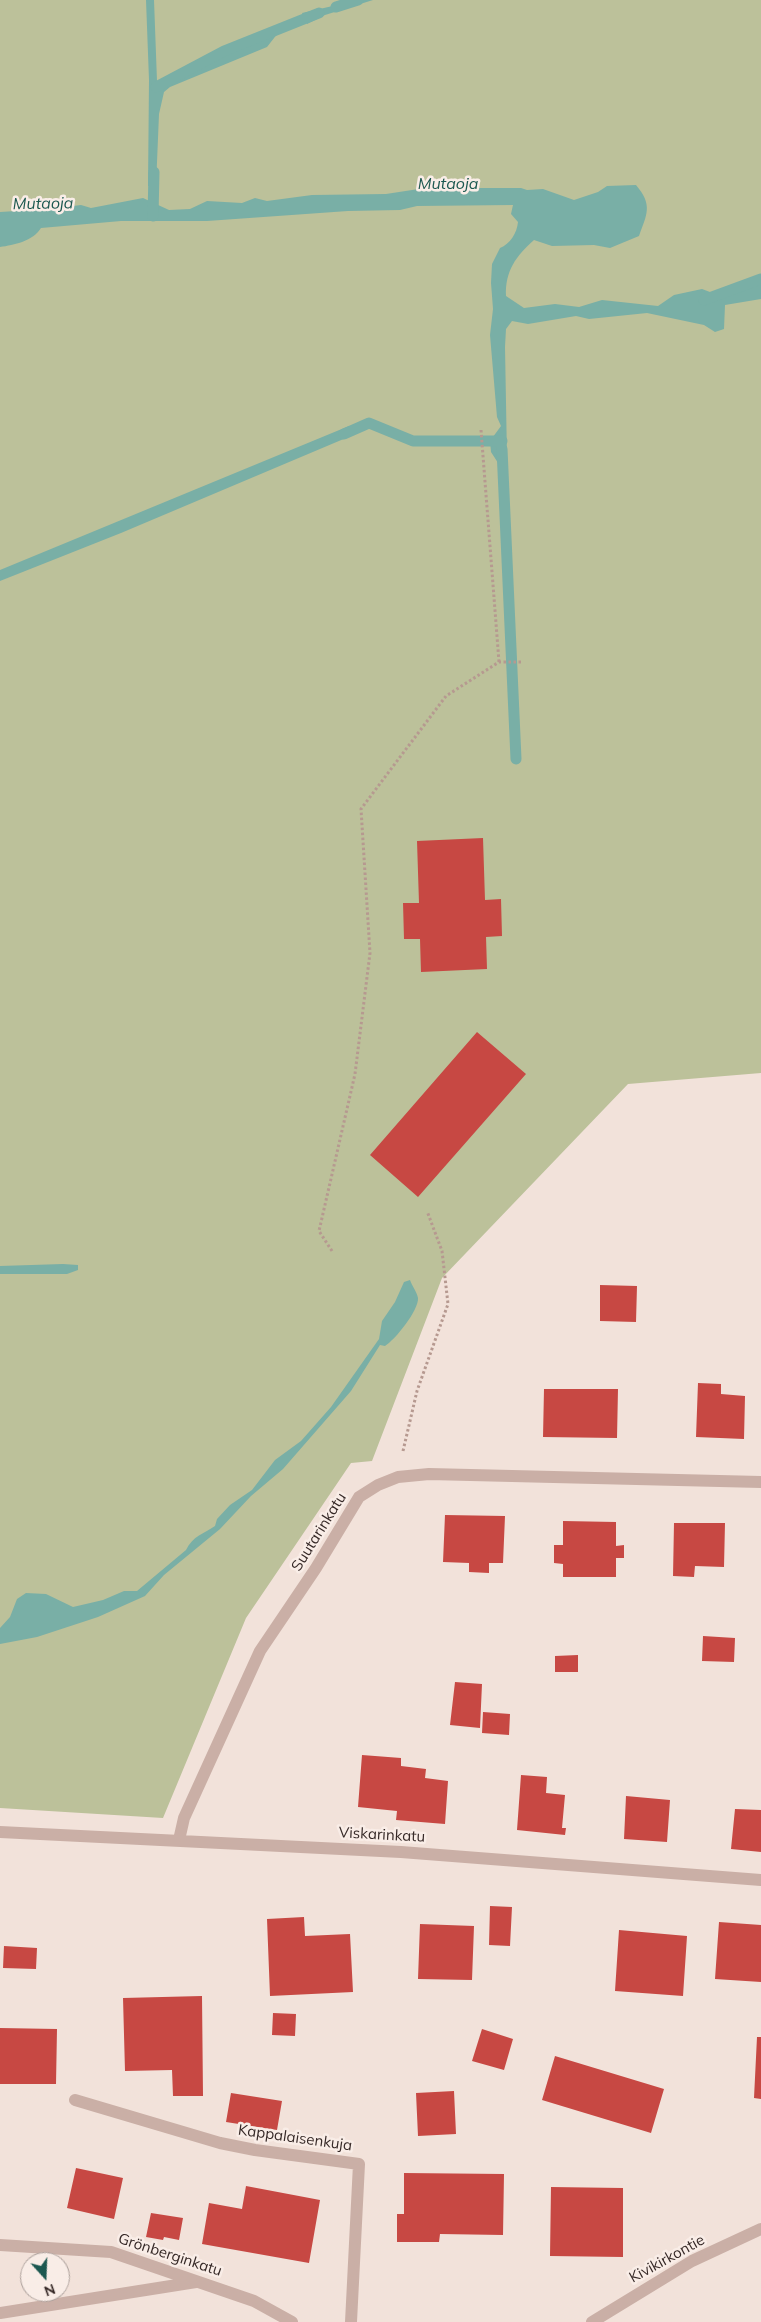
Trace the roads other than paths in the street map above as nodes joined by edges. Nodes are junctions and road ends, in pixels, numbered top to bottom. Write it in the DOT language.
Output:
graph roads {
  1 [pos="761,1482"];
  2 [pos="0,1832"];
  3 [pos="179,1840"];
  4 [pos="761,1880"];
  5 [pos="75,2100"];
  6 [pos="761,2229"];
  7 [pos="0,2245"];
  8 [pos="199,2282"];
  9 [pos="0,2313"];
  10 [pos="292,2322"];
  11 [pos="351,2322"];
  12 [pos="592,2322"];
  1 -- 3 [label="street, Suutarinkatu"];
  2 -- 3 [label="street, Viskarinkatu"];
  3 -- 4 [label="street, Viskarinkatu"];
  5 -- 11 [label="street, Kappalaisenkuja"];
  6 -- 12 [label="street, Kivikirkontie"];
  7 -- 8 [label="street, Grönberginkatu"];
  8 -- 9 [label="street"];
  8 -- 10 [label="street, Grönberginkatu"];
}
